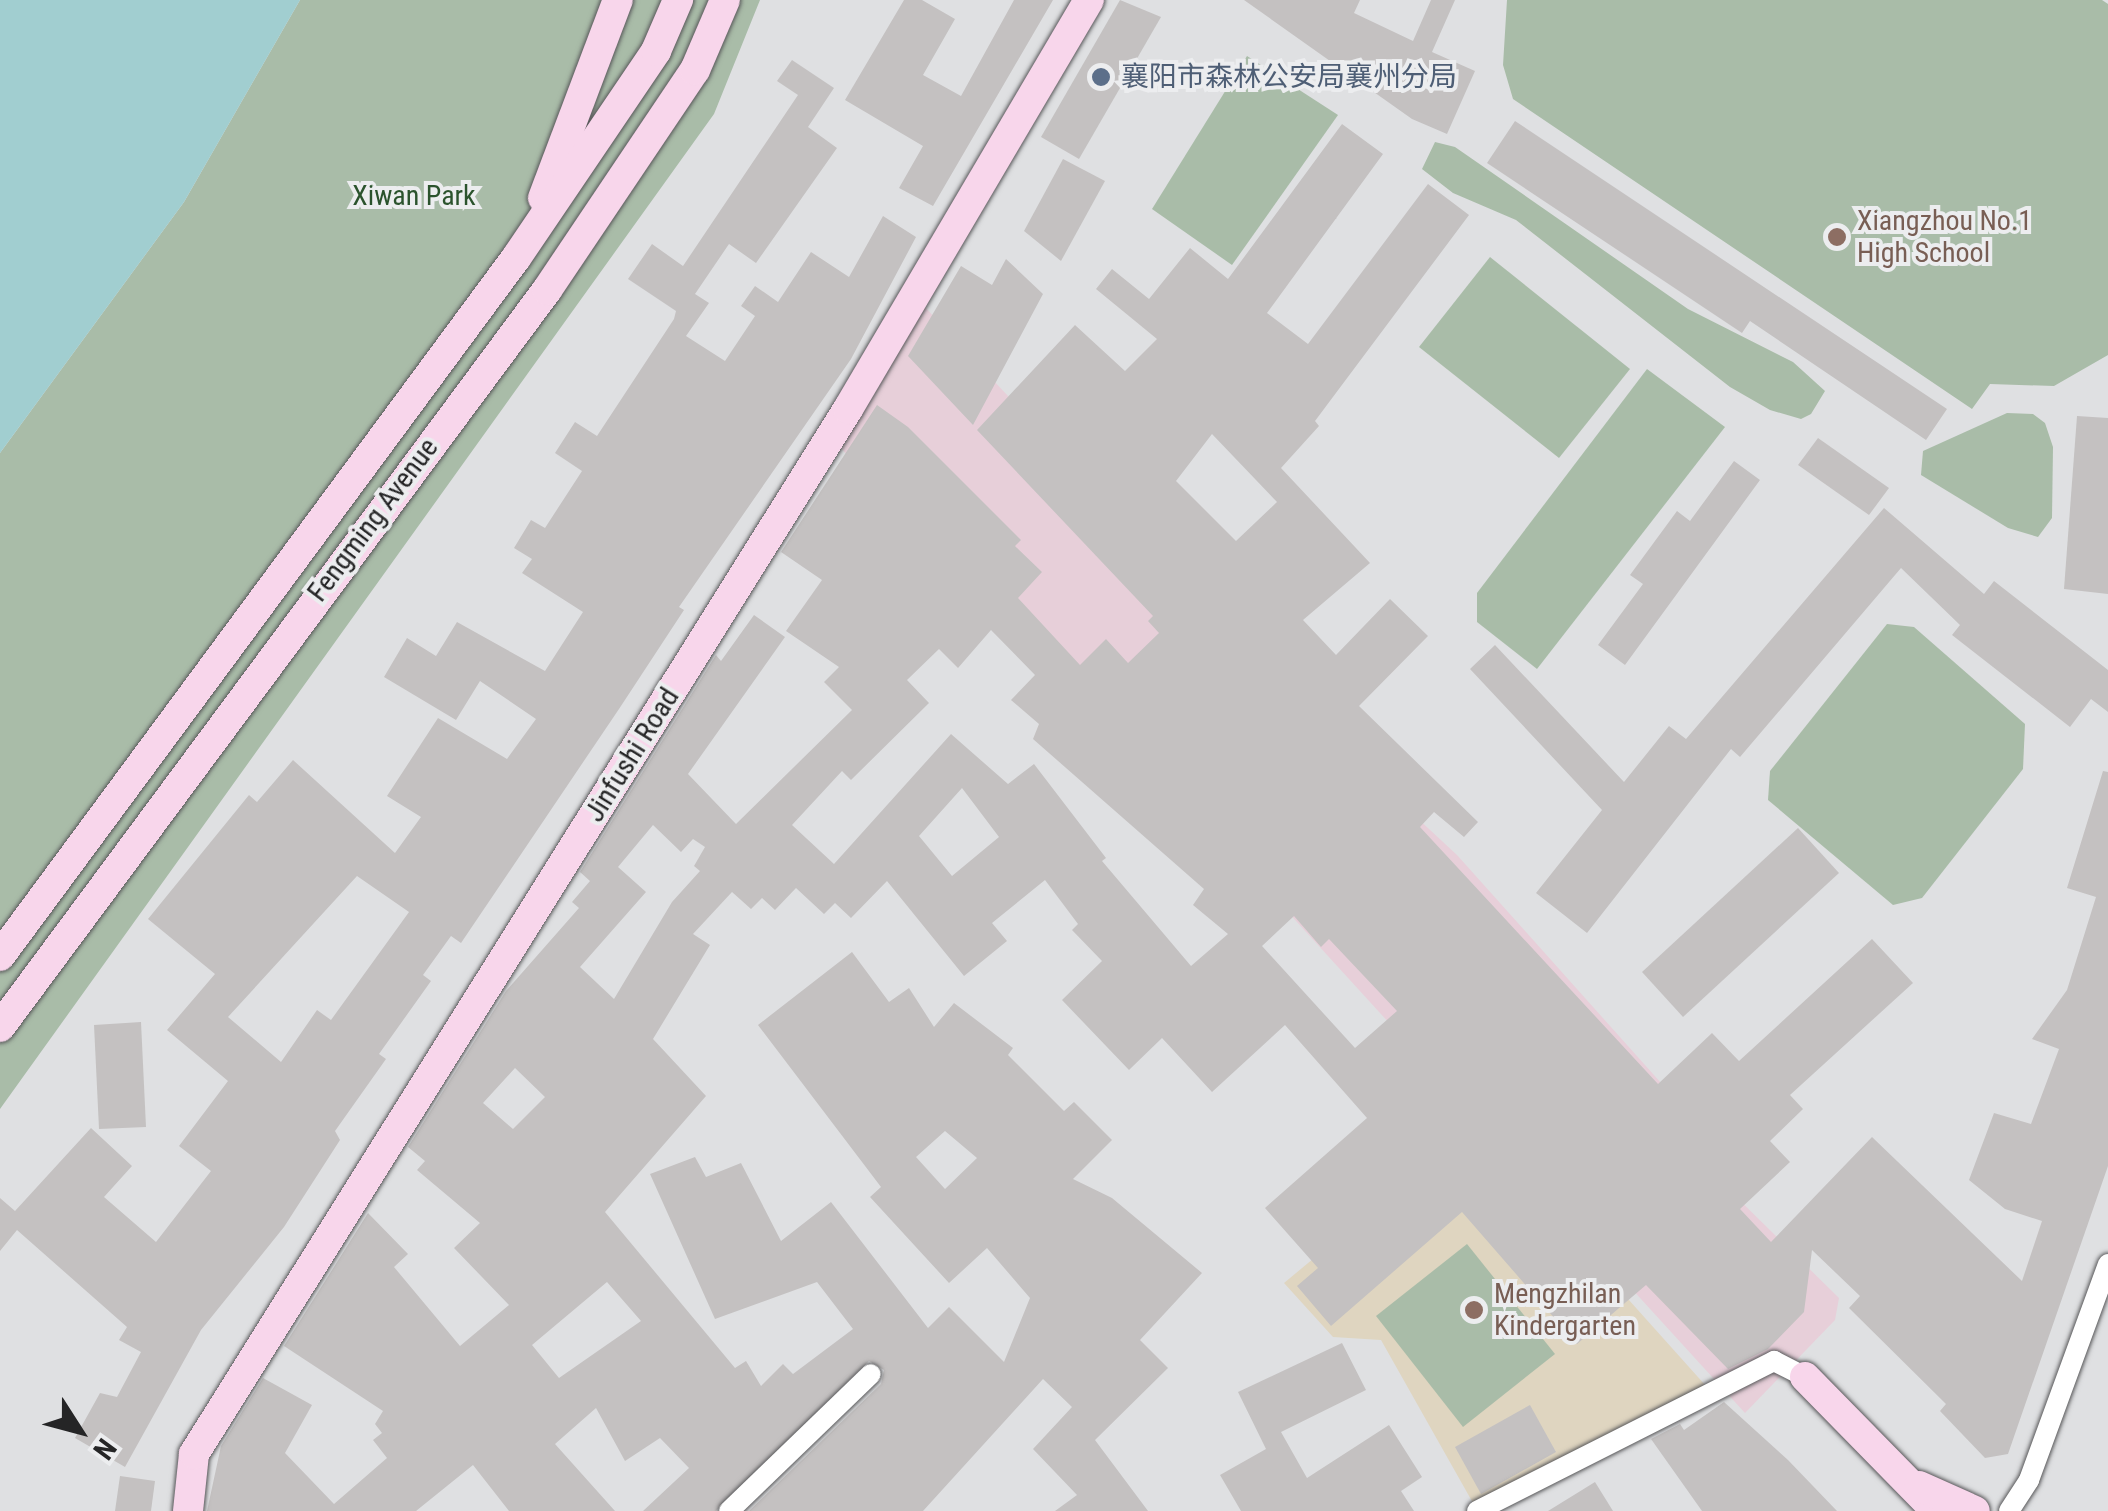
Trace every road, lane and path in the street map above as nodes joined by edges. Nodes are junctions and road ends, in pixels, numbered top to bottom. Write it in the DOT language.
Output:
graph roads {
  1 [pos="618,0"];
  2 [pos="678,0"];
  3 [pos="725,0"];
  4 [pos="1089,0"];
  5 [pos="530,238"];
  6 [pos="0,956"];
  7 [pos="0,1027"];
  8 [pos="2108,1264"];
  9 [pos="870,1374"];
  10 [pos="1805,1377"];
  11 [pos="1918,1497"];
  12 [pos="188,1511"];
  13 [pos="728,1511"];
  14 [pos="1476,1511"];
  15 [pos="1936,1511"];
  16 [pos="1976,1511"];
  17 [pos="2009,1511"];
  1 -- 5 [label="main road"];
  2 -- 5 [label="main road, Fengming Avenue"];
  3 -- 7 [label="main road, Fengming Avenue"];
  4 -- 12 [label="main road, Jinfushi Road"];
  5 -- 6 [label="main road, Fengming Avenue"];
  8 -- 17 [label="street"];
  9 -- 13 [label="street"];
  10 -- 11 [label="main road"];
  10 -- 14 [label="street"];
  11 -- 15 [label="main road"];
  11 -- 16 [label="main road"];
}
